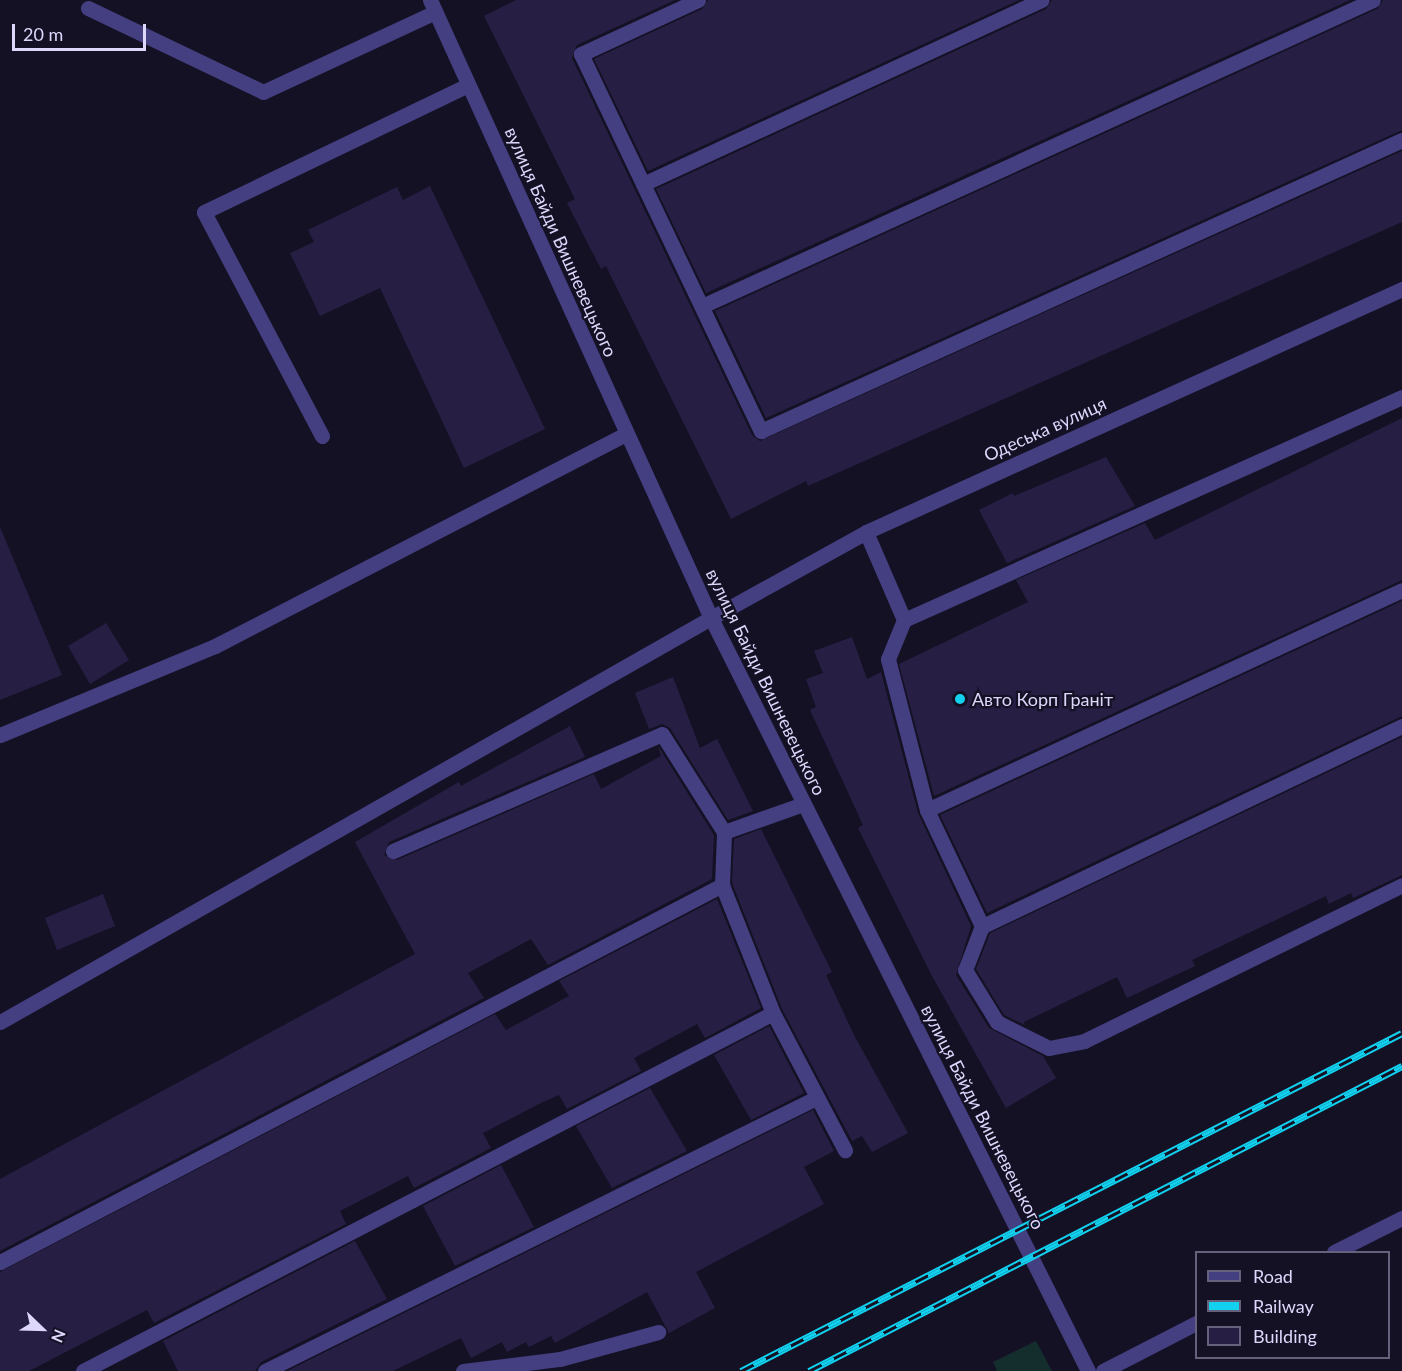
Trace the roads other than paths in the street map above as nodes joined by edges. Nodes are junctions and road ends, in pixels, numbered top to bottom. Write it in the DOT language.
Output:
graph roads {
  1 [pos="698,0"];
  2 [pos="1042,0"];
  3 [pos="1373,0"];
  4 [pos="433,6"];
  5 [pos="87,8"];
  6 [pos="468,85"];
  7 [pos="1402,140"];
  8 [pos="643,184"];
  9 [pos="1402,289"];
  10 [pos="702,306"];
  11 [pos="1402,397"];
  12 [pos="626,434"];
  13 [pos="322,436"];
  14 [pos="866,532"];
  15 [pos="1402,590"];
  16 [pos="711,618"];
  17 [pos="904,620"];
  18 [pos="1402,726"];
  19 [pos="0,735"];
  20 [pos="803,804"];
  21 [pos="927,810"];
  22 [pos="724,832"];
  23 [pos="393,851"];
  24 [pos="722,885"];
  25 [pos="1402,885"];
  26 [pos="982,926"];
  27 [pos="773,1013"];
  28 [pos="0,1022"];
  29 [pos="816,1098"];
  30 [pos="845,1150"];
  31 [pos="1402,1218"];
  32 [pos="1336,1251"];
  33 [pos="0,1262"];
  34 [pos="1195,1324"];
  35 [pos="658,1332"];
  36 [pos="83,1371"];
  37 [pos="265,1371"];
  38 [pos="463,1371"];
  39 [pos="1088,1371"];
  40 [pos="1103,1371"];
  1 -- 8 [label="street"];
  2 -- 8 [label="street"];
  3 -- 10 [label="street"];
  4 -- 5 [label="street"];
  4 -- 6 [label="street, вулиця Байди Вишневецького"];
  6 -- 12 [label="street, вулиця Байди Вишневецького"];
  6 -- 13 [label="street"];
  7 -- 10 [label="street"];
  8 -- 10 [label="street"];
  9 -- 14 [label="street, Одеська вулиця"];
  11 -- 17 [label="street"];
  12 -- 16 [label="street, вулиця Байди Вишневецького"];
  12 -- 19 [label="street"];
  14 -- 16 [label="street, Одеська вулиця"];
  14 -- 17 [label="street"];
  15 -- 21 [label="street"];
  16 -- 20 [label="street, вулиця Байди Вишневецького"];
  16 -- 28 [label="street, Одеська вулиця"];
  17 -- 21 [label="street"];
  18 -- 26 [label="street"];
  20 -- 22 [label="street"];
  20 -- 39 [label="street, вулиця Байди Вишневецького"];
  21 -- 26 [label="street"];
  22 -- 23 [label="street"];
  22 -- 24 [label="street"];
  24 -- 27 [label="street"];
  24 -- 33 [label="street"];
  25 -- 26 [label="street"];
  27 -- 29 [label="street"];
  27 -- 36 [label="street"];
  29 -- 30 [label="street"];
  29 -- 37 [label="street"];
  31 -- 32 [label="street"];
  34 -- 40 [label="street"];
  35 -- 38 [label="street"];
}
